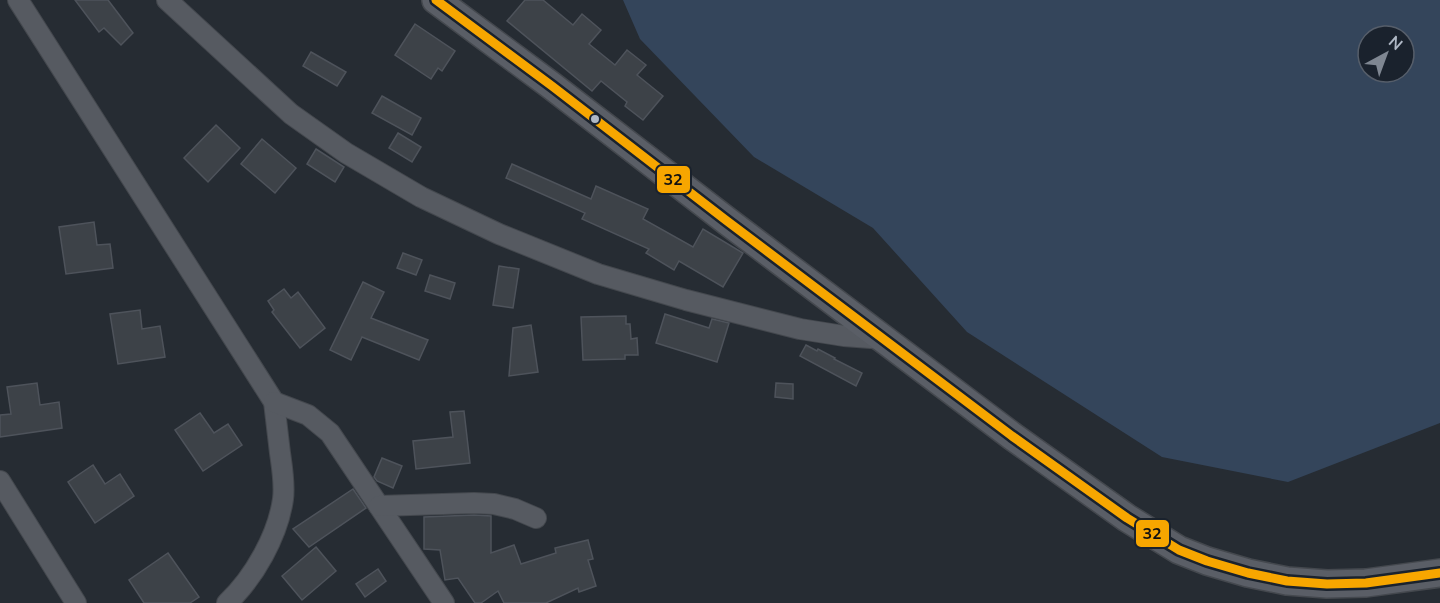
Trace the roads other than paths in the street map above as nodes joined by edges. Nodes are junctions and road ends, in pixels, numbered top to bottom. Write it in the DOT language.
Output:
graph roads {
  1 [pos="18,0"];
  2 [pos="167,0"];
  3 [pos="436,0"];
  4 [pos="884,339"];
  5 [pos="274,402"];
  6 [pos="0,481"];
  7 [pos="379,506"];
  8 [pos="536,518"];
  9 [pos="1440,573"];
  10 [pos="76,603"];
  11 [pos="227,603"];
  12 [pos="444,603"];
  1 -- 5 [label="street"];
  2 -- 4 [label="street"];
  3 -- 4 [label="main road"];
  4 -- 9 [label="main road"];
  5 -- 7 [label="street"];
  5 -- 11 [label="street"];
  6 -- 10 [label="street"];
  7 -- 8 [label="street"];
  7 -- 12 [label="street"];
}
